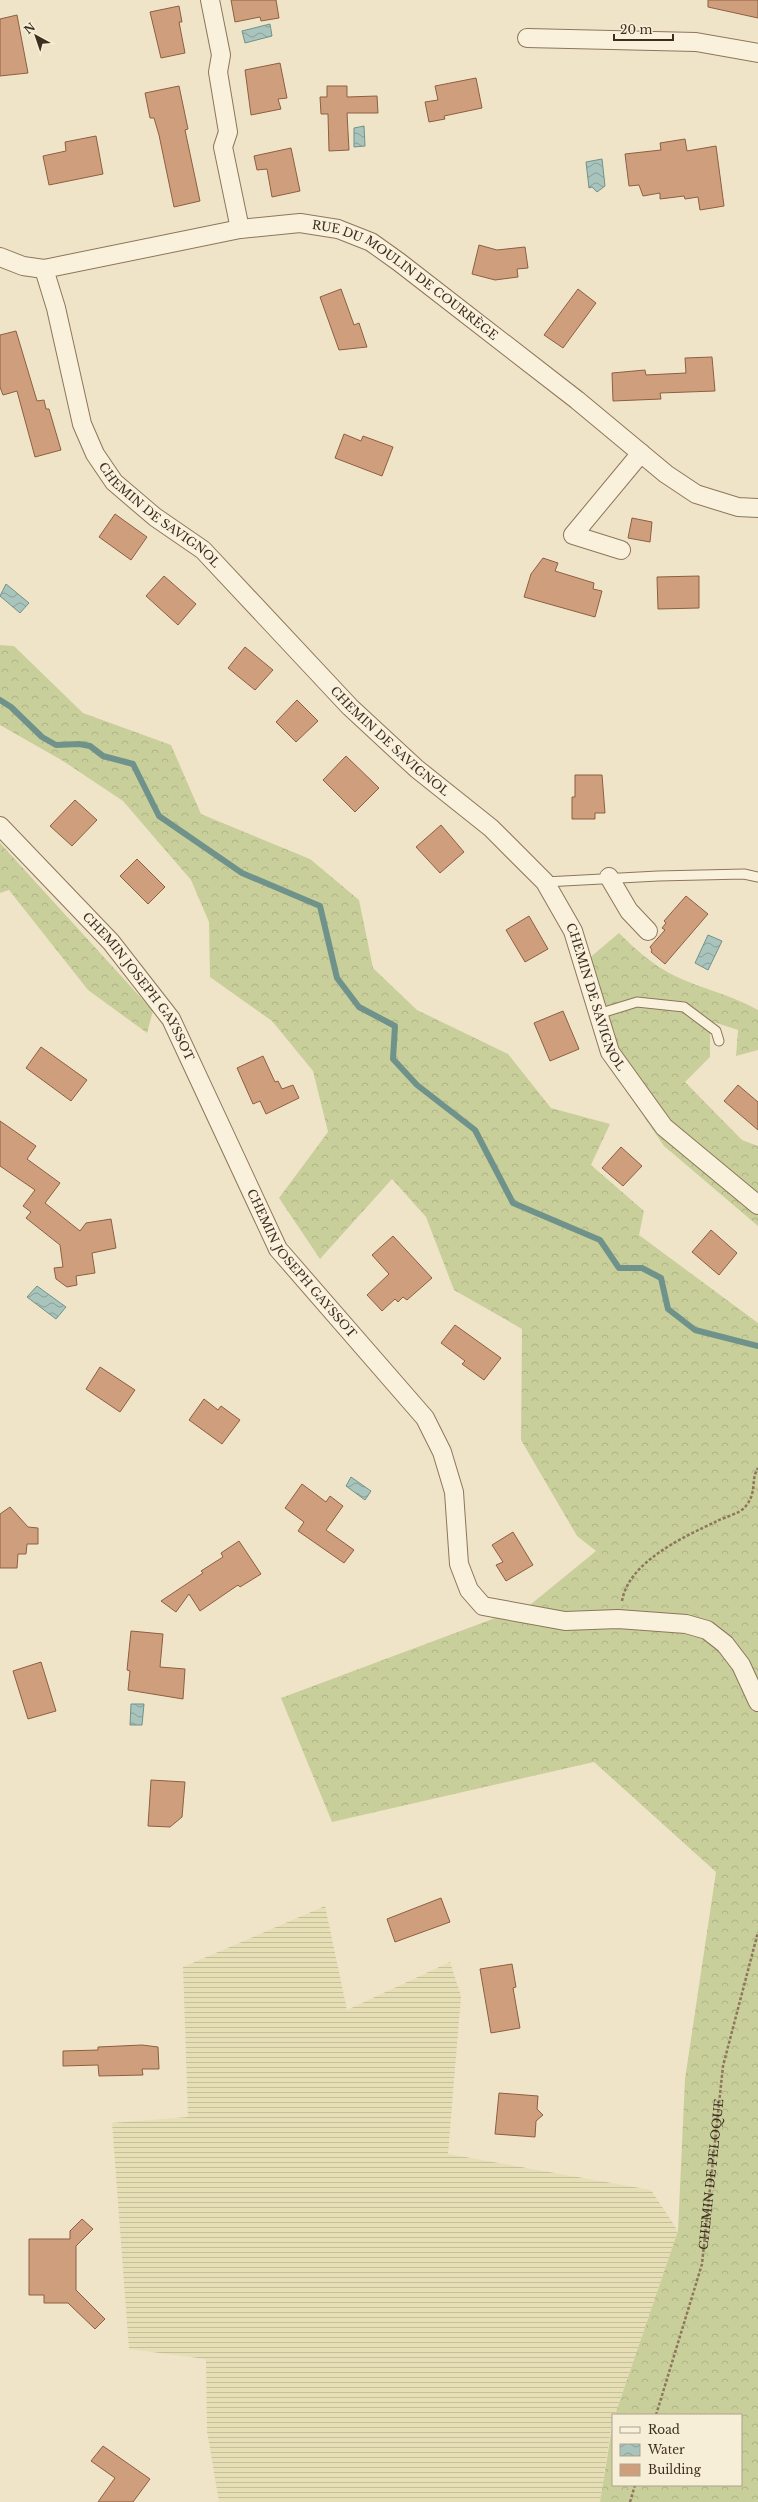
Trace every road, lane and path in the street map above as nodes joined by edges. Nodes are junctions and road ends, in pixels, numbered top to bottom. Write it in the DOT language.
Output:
graph roads {
  1 [pos="210,0"];
  2 [pos="527,38"];
  3 [pos="758,53"];
  4 [pos="240,229"];
  5 [pos="0,257"];
  6 [pos="44,269"];
  7 [pos="641,453"];
  8 [pos="758,508"];
  9 [pos="621,550"];
  10 [pos="0,826"];
  11 [pos="609,877"];
  12 [pos="758,877"];
  13 [pos="545,882"];
  14 [pos="648,931"];
  15 [pos="598,1014"];
  16 [pos="719,1041"];
  17 [pos="758,1205"];
  18 [pos="758,1468"];
  19 [pos="618,1619"];
  20 [pos="758,1702"];
  21 [pos="758,1932"];
  22 [pos="656,2414"];
  23 [pos="635,2486"];
  24 [pos="630,2502"];
  1 -- 4 [label="street"];
  2 -- 3 [label="street"];
  4 -- 6 [label="street, RUE DU MOULIN DE COURRÈGE"];
  4 -- 7 [label="street, RUE DU MOULIN DE COURRÈGE"];
  5 -- 6 [label="street, RUE DU MOULIN DE COURRÈGE"];
  6 -- 13 [label="street, CHEMIN DE SAVIGNOL"];
  7 -- 8 [label="street, RUE DU MOULIN DE COURRÈGE"];
  7 -- 9 [label="street"];
  10 -- 19 [label="street, CHEMIN JOSEPH GAYSSOT"];
  11 -- 12 [label="lane"];
  11 -- 13 [label="lane"];
  11 -- 14 [label="street"];
  13 -- 15 [label="street, CHEMIN DE SAVIGNOL"];
  15 -- 16 [label="lane"];
  15 -- 17 [label="street, CHEMIN DE SAVIGNOL"];
  18 -- 19 [label="path"];
  19 -- 20 [label="street"];
  21 -- 22 [label="path, CHEMIN DE PELOQUE"];
  23 -- 24 [label="path"];
}
